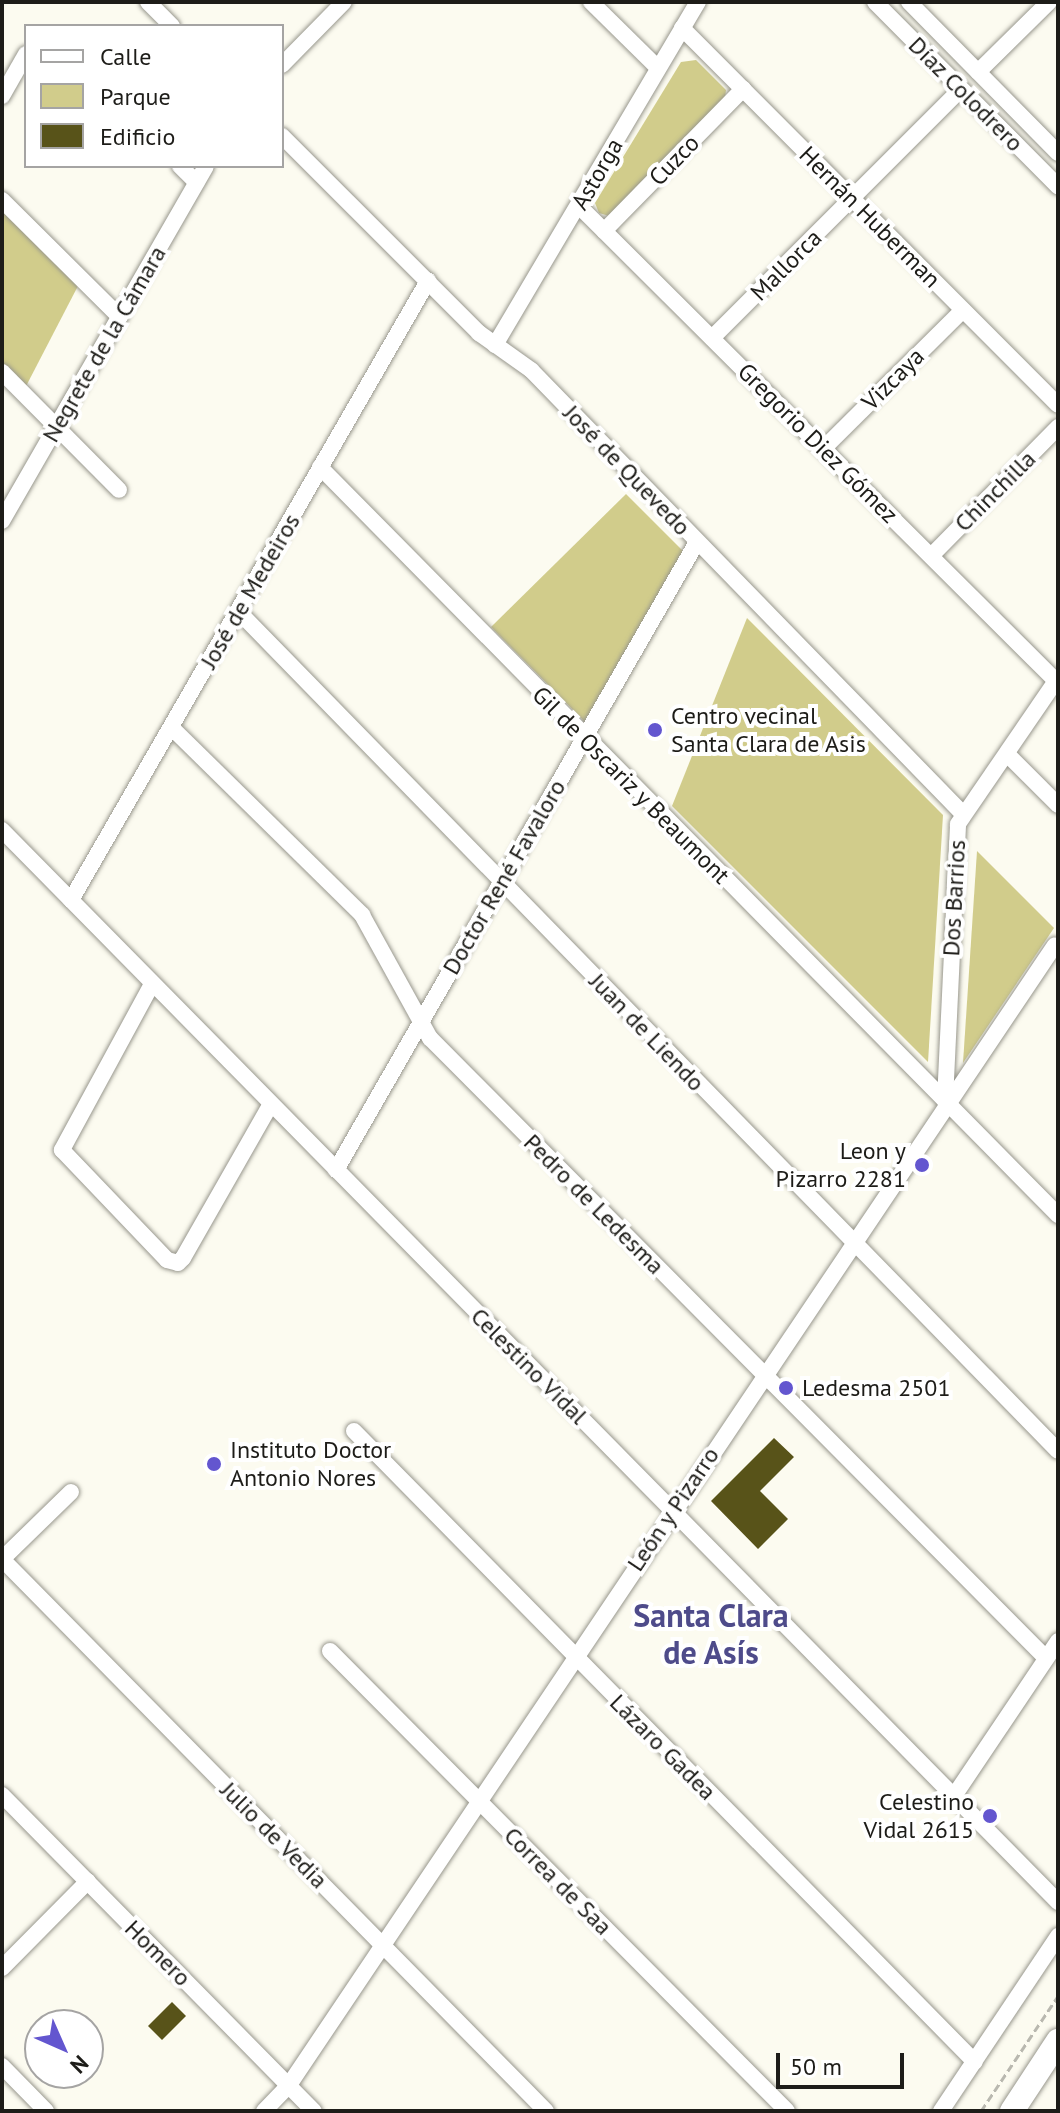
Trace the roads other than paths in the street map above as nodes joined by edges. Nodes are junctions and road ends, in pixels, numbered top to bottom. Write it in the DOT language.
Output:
graph roads {
  1 [pos="148,2"];
  2 [pos="344,2"];
  3 [pos="591,2"];
  4 [pos="698,2"];
  5 [pos="875,2"];
  6 [pos="909,2"];
  7 [pos="1049,2"];
  8 [pos="170,24"];
  9 [pos="682,28"];
  10 [pos="24,58"];
  11 [pos="284,63"];
  12 [pos="657,67"];
  13 [pos="978,72"];
  14 [pos="743,89"];
  15 [pos="961,89"];
  16 [pos="2,96"];
  17 [pos="284,138"];
  18 [pos="1058,153"];
  19 [pos="182,168"];
  20 [pos="205,168"];
  21 [pos="196,182"];
  22 [pos="1058,186"];
  23 [pos="852,199"];
  24 [pos="2,200"];
  25 [pos="579,206"];
  26 [pos="604,231"];
  27 [pos="428,281"];
  28 [pos="963,310"];
  29 [pos="120,317"];
  30 [pos="712,338"];
  31 [pos="495,345"];
  32 [pos="2,372"];
  33 [pos="1058,405"];
  34 [pos="1058,427"];
  35 [pos="57,428"];
  36 [pos="823,449"];
  37 [pos="320,467"];
  38 [pos="119,490"];
  39 [pos="2,521"];
  40 [pos="697,542"];
  41 [pos="931,556"];
  42 [pos="239,612"];
  43 [pos="1057,679"];
  44 [pos="172,728"];
  45 [pos="584,738"];
  46 [pos="1007,754"];
  47 [pos="1058,805"];
  48 [pos="963,814"];
  49 [pos="2,830"];
  50 [pos="501,881"];
  51 [pos="71,900"];
  52 [pos="1055,945"];
  53 [pos="152,984"];
  54 [pos="419,1024"];
  55 [pos="946,1102"];
  56 [pos="271,1104"];
  57 [pos="336,1170"];
  58 [pos="1058,1215"];
  59 [pos="853,1244"];
  60 [pos="763,1375"];
  61 [pos="354,1431"];
  62 [pos="1058,1451"];
  63 [pos="71,1492"];
  64 [pos="672,1511"];
  65 [pos="2,1559"];
  66 [pos="1058,1641"];
  67 [pos="330,1651"];
  68 [pos="574,1657"];
  69 [pos="1046,1658"];
  70 [pos="2,1795"];
  71 [pos="954,1796"];
  72 [pos="479,1801"];
  73 [pos="88,1881"];
  74 [pos="1058,1902"];
  75 [pos="1058,1936"];
  76 [pos="382,1944"];
  77 [pos="2,1968"];
  78 [pos="1058,2041"];
  79 [pos="975,2062"];
  80 [pos="2,2066"];
  81 [pos="289,2085"];
  82 [pos="46,2111"];
  83 [pos="264,2111"];
  84 [pos="314,2111"];
  85 [pos="546,2111"];
  86 [pos="787,2111"];
  87 [pos="941,2111"];
  88 [pos="1012,2111"];
  1 -- 8 [label="street"];
  2 -- 11 [label="street"];
  3 -- 12 [label="street"];
  4 -- 9 [label="street, Astorga"];
  5 -- 15 [label="street, Díaz Colodrero"];
  6 -- 13 [label="street, Díaz Colodrero"];
  7 -- 13 [label="street"];
  9 -- 12 [label="street, Astorga"];
  9 -- 14 [label="street, Hernán Huberman"];
  10 -- 16 [label="street"];
  12 -- 25 [label="street, Astorga"];
  13 -- 18 [label="street, Díaz Colodrero"];
  14 -- 23 [label="street, Hernán Huberman"];
  14 -- 26 [label="street, Cuzco"];
  15 -- 22 [label="street, Díaz Colodrero"];
  15 -- 23 [label="street, Mallorca"];
  17 -- 27 [label="street, José de Quevedo"];
  19 -- 21 [label="street"];
  20 -- 21 [label="street, Negrete de la Cámara"];
  21 -- 29 [label="street, Negrete de la Cámara"];
  23 -- 28 [label="street, Hernán Huberman"];
  23 -- 30 [label="street, Mallorca"];
  24 -- 29 [label="street"];
  25 -- 26 [label="street, Gregorio Diez Gómez"];
  25 -- 31 [label="street, Astorga"];
  26 -- 30 [label="street, Gregorio Diez Gómez"];
  27 -- 31 [label="street, José de Quevedo"];
  27 -- 37 [label="street, José de Medeiros"];
  28 -- 33 [label="street, Hernán Huberman"];
  28 -- 36 [label="street, Vizcaya"];
  29 -- 35 [label="street, Negrete de la Cámara"];
  30 -- 36 [label="street, Gregorio Diez Gómez"];
  31 -- 40 [label="street, José de Quevedo"];
  32 -- 35 [label="street"];
  34 -- 41 [label="street, Chinchilla"];
  35 -- 38 [label="street"];
  35 -- 39 [label="street, Negrete de la Cámara"];
  36 -- 41 [label="street, Gregorio Diez Gómez"];
  37 -- 42 [label="street, José de Medeiros"];
  37 -- 45 [label="street, Gil de Oscariz y Beaumont"];
  40 -- 45 [label="street, Doctor René Favaloro"];
  40 -- 48 [label="street, José de Quevedo"];
  41 -- 43 [label="street, Gregorio Diez Gómez"];
  42 -- 44 [label="street, José de Medeiros"];
  42 -- 50 [label="street, Juan de Liendo"];
  43 -- 46 [label="street, Dos Barrios"];
  44 -- 51 [label="street, José de Medeiros"];
  44 -- 54 [label="street, Pedro de Ledesma"];
  45 -- 50 [label="street, Doctor René Favaloro"];
  45 -- 55 [label="street, Gil de Oscariz y Beaumont"];
  46 -- 47 [label="street"];
  46 -- 48 [label="street, Dos Barrios"];
  48 -- 55 [label="street, Dos Barrios"];
  49 -- 51 [label="street, Celestino Vidal"];
  50 -- 54 [label="street, Doctor René Favaloro"];
  50 -- 59 [label="street, Juan de Liendo"];
  51 -- 53 [label="street, Celestino Vidal"];
  52 -- 55 [label="street, León y Pizarro"];
  53 -- 56 [label="street, Celestino Vidal"];
  53 -- 56 [label="street"];
  54 -- 57 [label="street, Doctor René Favaloro"];
  54 -- 60 [label="street, Pedro de Ledesma"];
  55 -- 58 [label="street, Gil de Oscariz y Beaumont"];
  55 -- 59 [label="street, León y Pizarro"];
  56 -- 57 [label="street, Celestino Vidal"];
  57 -- 64 [label="street, Celestino Vidal"];
  59 -- 60 [label="street, León y Pizarro"];
  59 -- 62 [label="street, Juan de Liendo"];
  60 -- 64 [label="street, León y Pizarro"];
  60 -- 69 [label="street, Pedro de Ledesma"];
  61 -- 68 [label="street, Lázaro Gadea"];
  63 -- 65 [label="street"];
  64 -- 68 [label="street, León y Pizarro"];
  64 -- 71 [label="street, Celestino Vidal"];
  65 -- 76 [label="street, Julio de Vedia"];
  66 -- 69 [label="street"];
  67 -- 72 [label="street, Correa de Saa"];
  68 -- 72 [label="street, León y Pizarro"];
  68 -- 79 [label="street, Lázaro Gadea"];
  69 -- 71 [label="street"];
  70 -- 73 [label="street, Homero"];
  71 -- 74 [label="street, Celestino Vidal"];
  72 -- 76 [label="street, León y Pizarro"];
  72 -- 86 [label="street, Correa de Saa"];
  73 -- 77 [label="street"];
  73 -- 81 [label="street, Homero"];
  75 -- 79 [label="street"];
  76 -- 81 [label="street, León y Pizarro"];
  76 -- 85 [label="street, Julio de Vedia"];
  78 -- 88 [label="main road"];
  79 -- 87 [label="street"];
  80 -- 82 [label="street"];
  81 -- 83 [label="street, León y Pizarro"];
  81 -- 84 [label="street, Homero"];
}
